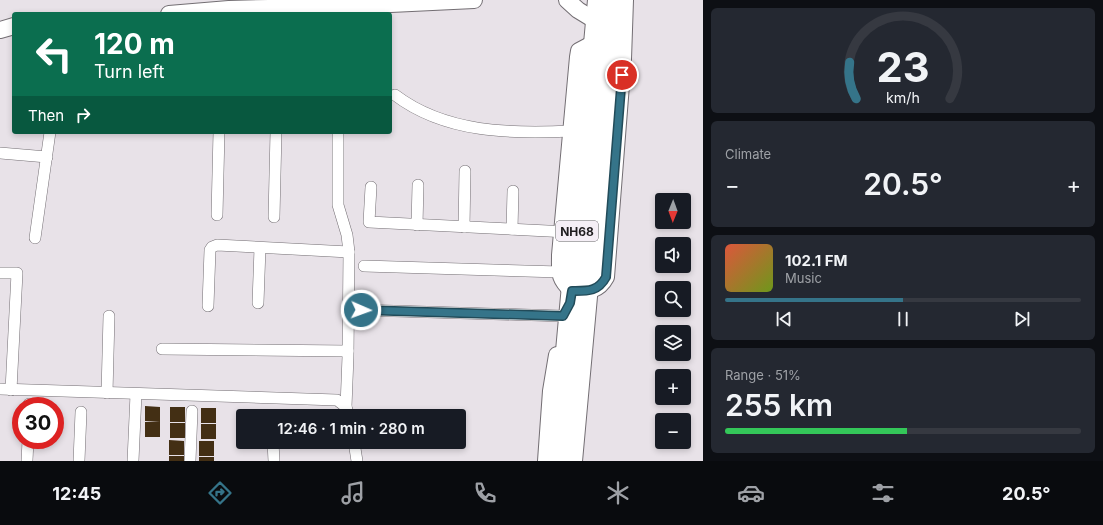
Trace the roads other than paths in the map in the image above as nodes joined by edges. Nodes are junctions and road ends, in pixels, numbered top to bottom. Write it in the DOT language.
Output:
graph roads {
  1 [pos="474,0"];
  2 [pos="567,0"];
  3 [pos="598,0"];
  4 [pos="614,0"];
  5 [pos="626,0"];
  6 [pos="375,2"];
  7 [pos="348,10"];
  8 [pos="193,12"];
  9 [pos="596,21"];
  10 [pos="12,27"];
  11 [pos="0,30"];
  12 [pos="594,43"];
  13 [pos="395,95"];
  14 [pos="571,131"];
  15 [pos="50,134"];
  16 [pos="219,134"];
  17 [pos="276,134"];
  18 [pos="338,134"];
  19 [pos="0,152"];
  20 [pos="47,157"];
  21 [pos="465,171"];
  22 [pos="418,185"];
  23 [pos="370,187"];
  24 [pos="513,191"];
  25 [pos="217,215"];
  26 [pos="274,217"];
  27 [pos="417,225"];
  28 [pos="464,227"];
  29 [pos="512,229"];
  30 [pos="570,231"];
  31 [pos="35,238"];
  32 [pos="260,248"];
  33 [pos="349,252"];
  34 [pos="364,266"];
  35 [pos="0,272"];
  36 [pos="560,272"];
  37 [pos="573,300"];
  38 [pos="258,303"];
  39 [pos="208,306"];
  40 [pos="361,310"];
  41 [pos="110,316"];
  42 [pos="162,349"];
  43 [pos="348,351"];
  44 [pos="6,390"];
  45 [pos="107,393"];
  46 [pos="136,394"];
  47 [pos="346,409"];
  48 [pos="348,409"];
  49 [pos="192,411"];
  50 [pos="81,412"];
  51 [pos="28,449"];
  52 [pos="273,449"];
  53 [pos="355,449"];
  54 [pos="27,461"];
  55 [pos="79,461"];
  56 [pos="133,461"];
  57 [pos="190,461"];
  58 [pos="274,461"];
  59 [pos="358,461"];
  60 [pos="546,461"];
  61 [pos="556,461"];
  62 [pos="572,461"];
  1 -- 6 [label="street"];
  2 -- 9 [label="street"];
  3 -- 9 [label="highway, NH68"];
  4 -- 37 [label="highway, NH68"];
  5 -- 37 [label="street"];
  6 -- 7 [label="street"];
  7 -- 8 [label="street"];
  9 -- 12 [label="highway, NH68"];
  10 -- 11 [label="street"];
  12 -- 14 [label="street"];
  12 -- 30 [label="highway, NH68"];
  13 -- 14 [label="street"];
  14 -- 30 [label="street"];
  15 -- 20 [label="street"];
  16 -- 25 [label="street"];
  17 -- 26 [label="street"];
  18 -- 33 [label="street"];
  19 -- 20 [label="street"];
  20 -- 31 [label="street"];
  21 -- 28 [label="street"];
  22 -- 27 [label="street"];
  23 -- 27 [label="street"];
  24 -- 29 [label="street"];
  27 -- 28 [label="street"];
  28 -- 29 [label="street"];
  29 -- 30 [label="street"];
  30 -- 36 [label="street"];
  30 -- 37 [label="highway, NH68"];
  32 -- 33 [label="street"];
  32 -- 38 [label="street"];
  32 -- 39 [label="street"];
  33 -- 43 [label="street"];
  34 -- 36 [label="street"];
  35 -- 44 [label="street"];
  36 -- 37 [label="street"];
  37 -- 40 [label="street"];
  37 -- 60 [label="street"];
  37 -- 61 [label="highway, NH68"];
  37 -- 62 [label="highway, NH68"];
  41 -- 45 [label="street"];
  42 -- 43 [label="street"];
  43 -- 48 [label="street"];
  44 -- 45 [label="street"];
  45 -- 46 [label="street"];
  46 -- 47 [label="street"];
  46 -- 56 [label="street"];
  49 -- 57 [label="street"];
  50 -- 55 [label="street"];
  51 -- 54 [label="street"];
  52 -- 58 [label="street"];
  53 -- 59 [label="street"];
}
